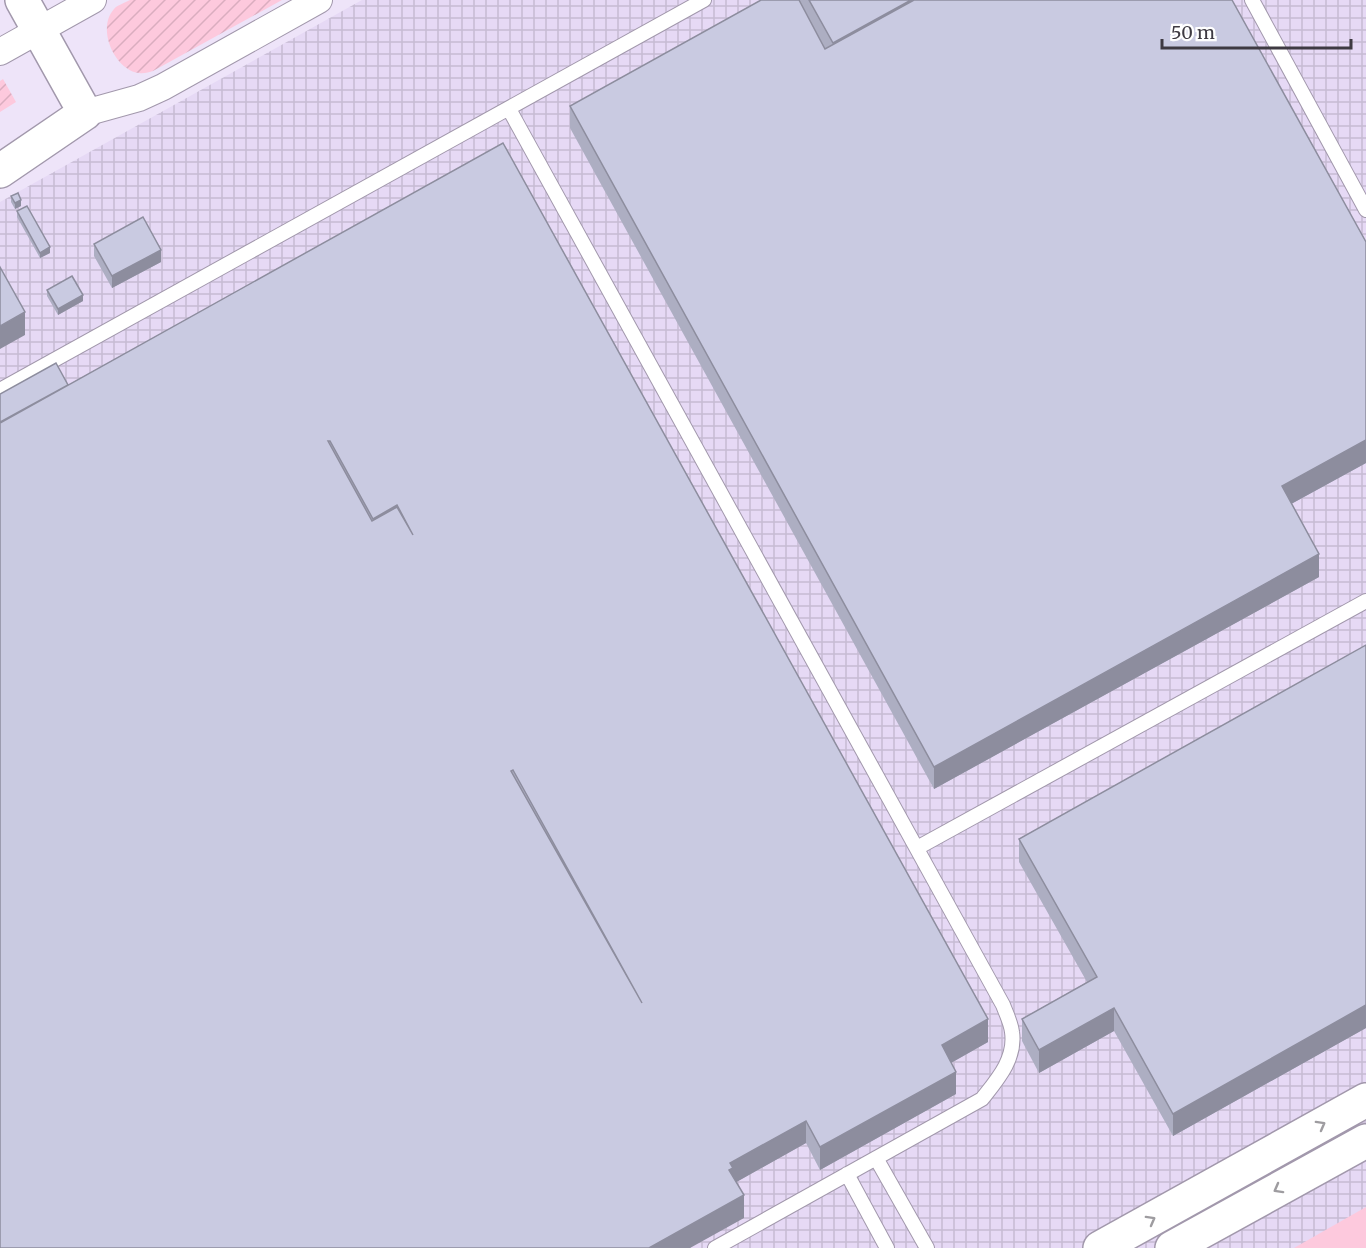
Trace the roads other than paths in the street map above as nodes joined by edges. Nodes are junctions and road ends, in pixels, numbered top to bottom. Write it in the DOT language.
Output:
graph roads {
  1 [pos="22,0"];
  2 [pos="93,0"];
  3 [pos="320,0"];
  4 [pos="704,0"];
  5 [pos="1252,0"];
  6 [pos="38,30"];
  7 [pos="0,52"];
  8 [pos="509,109"];
  9 [pos="85,112"];
  10 [pos="0,146"];
  11 [pos="0,171"];
  12 [pos="1366,210"];
  13 [pos="0,390"];
  14 [pos="1366,602"];
  15 [pos="917,848"];
  16 [pos="1366,1100"];
  17 [pos="1366,1141"];
  18 [pos="876,1158"];
  19 [pos="847,1174"];
  20 [pos="715,1248"];
  21 [pos="887,1248"];
  22 [pos="927,1248"];
  23 [pos="1100,1248"];
  24 [pos="1172,1248"];
  1 -- 6 [label="street"];
  2 -- 6 [label="street"];
  3 -- 9 [label="street"];
  4 -- 8 [label="lane"];
  5 -- 12 [label="lane"];
  6 -- 7 [label="street"];
  6 -- 9 [label="street"];
  8 -- 13 [label="lane"];
  8 -- 15 [label="lane"];
  9 -- 10 [label="street"];
  9 -- 11 [label="street"];
  14 -- 15 [label="lane"];
  15 -- 18 [label="lane"];
  23 -- 16 [label="street, one-way"];
  17 -- 24 [label="street, one-way"];
  18 -- 19 [label="lane"];
  18 -- 22 [label="lane"];
  19 -- 20 [label="lane"];
  19 -- 21 [label="lane"];
}
